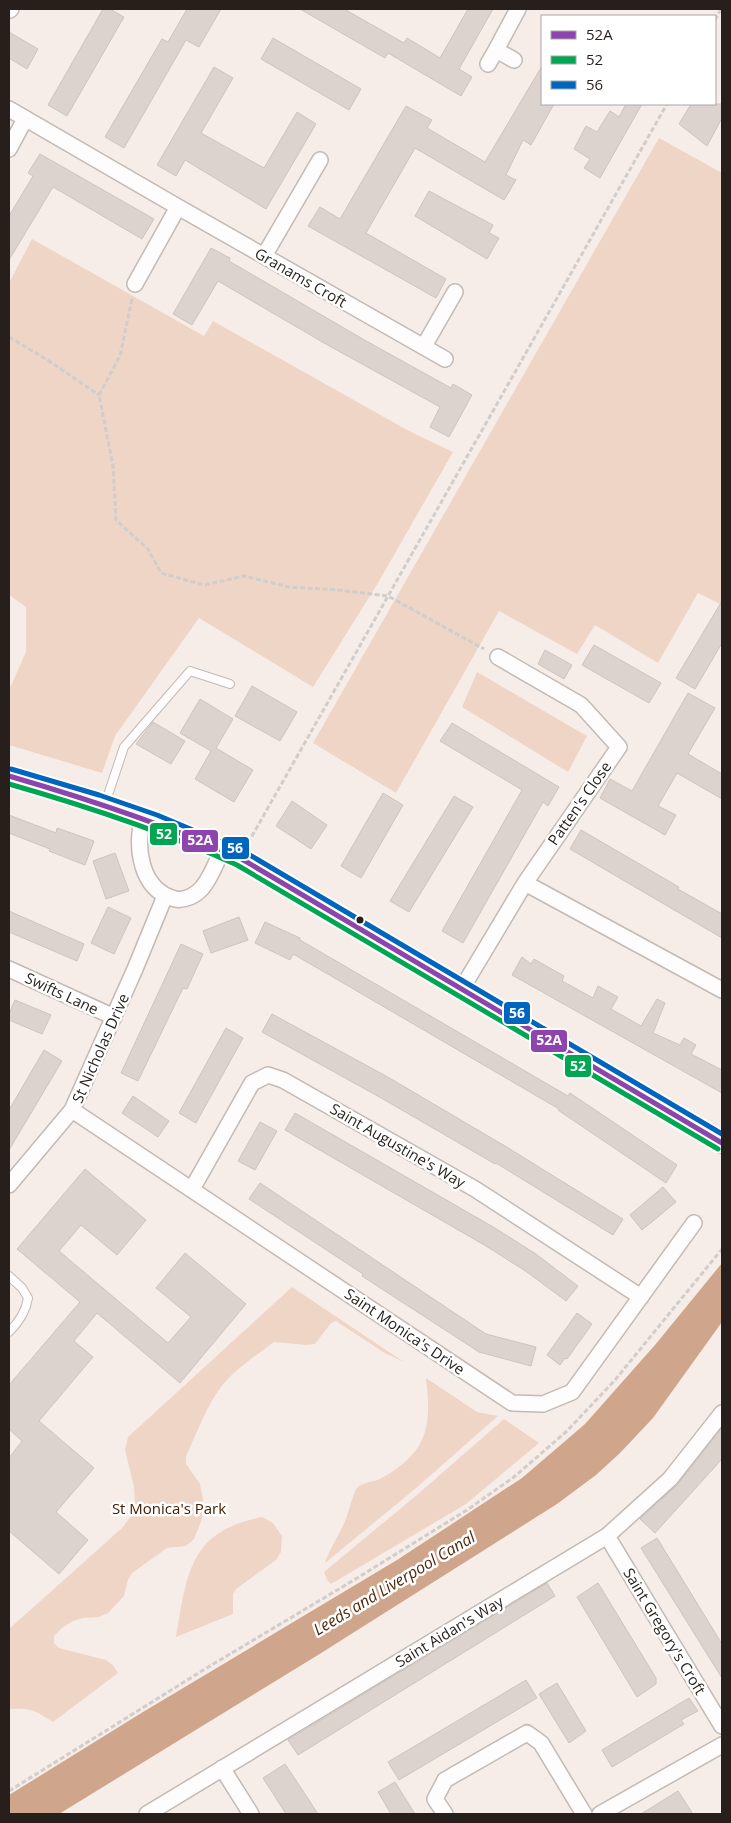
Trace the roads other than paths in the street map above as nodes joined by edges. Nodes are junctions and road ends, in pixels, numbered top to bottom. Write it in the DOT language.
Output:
graph roads {
  1 [pos="518,9"];
  2 [pos="496,50"];
  3 [pos="514,60"];
  4 [pos="488,64"];
  5 [pos="9,109"];
  6 [pos="25,118"];
  7 [pos="9,149"];
  8 [pos="320,160"];
  9 [pos="178,208"];
  10 [pos="264,256"];
  11 [pos="135,284"];
  12 [pos="455,292"];
  13 [pos="424,346"];
  14 [pos="445,359"];
  15 [pos="498,657"];
  16 [pos="230,684"];
  17 [pos="9,776"];
  18 [pos="105,804"];
  19 [pos="142,817"];
  20 [pos="231,854"];
  21 [pos="525,883"];
  22 [pos="165,896"];
  23 [pos="9,969"];
  24 [pos="461,990"];
  25 [pos="722,990"];
  26 [pos="114,1017"];
  27 [pos="72,1110"];
  28 [pos="722,1143"];
  29 [pos="9,1185"];
  30 [pos="192,1189"];
  31 [pos="694,1223"];
  32 [pos="9,1276"];
  33 [pos="641,1297"];
  34 [pos="9,1332"];
  35 [pos="722,1413"];
  36 [pos="607,1536"];
  37 [pos="722,1726"];
  38 [pos="722,1745"];
  39 [pos="222,1768"];
  40 [pos="147,1814"];
  41 [pos="251,1814"];
  42 [pos="445,1814"];
  43 [pos="584,1814"];
  44 [pos="600,1814"];
  1 -- 2 [label="street"];
  2 -- 3 [label="street"];
  2 -- 4 [label="street"];
  5 -- 6 [label="street, Granams Croft"];
  6 -- 7 [label="street"];
  6 -- 9 [label="street, Granams Croft"];
  8 -- 10 [label="street"];
  9 -- 10 [label="street, Granams Croft"];
  9 -- 11 [label="street"];
  10 -- 13 [label="street, Granams Croft"];
  12 -- 13 [label="street"];
  13 -- 14 [label="street, Granams Croft"];
  15 -- 21 [label="street, Patten's Close"];
  16 -- 18 [label="lane"];
  17 -- 18 [label="street"];
  18 -- 19 [label="street"];
  19 -- 20 [label="street"];
  19 -- 22 [label="street"];
  20 -- 22 [label="street"];
  20 -- 24 [label="street"];
  21 -- 24 [label="street, Patten's Close"];
  21 -- 25 [label="street"];
  22 -- 26 [label="street, St Nicholas Drive"];
  23 -- 26 [label="street, Swifts Lane"];
  24 -- 28 [label="street"];
  26 -- 27 [label="street, St Nicholas Drive"];
  27 -- 29 [label="street, St Nicholas Drive"];
  27 -- 30 [label="street, Saint Monica's Drive"];
  30 -- 33 [label="street, Saint Monica's Drive"];
  30 -- 33 [label="street, Saint Augustine's Way"];
  31 -- 33 [label="street, Saint Monica's Drive"];
  32 -- 34 [label="lane"];
  35 -- 36 [label="street, Saint Aidan's Way"];
  36 -- 37 [label="street, Saint Gregory's Croft"];
  36 -- 39 [label="street, Saint Aidan's Way"];
  38 -- 44 [label="street"];
  39 -- 40 [label="street, Saint Aidan's Way"];
  39 -- 41 [label="street"];
  42 -- 43 [label="street"];
}
